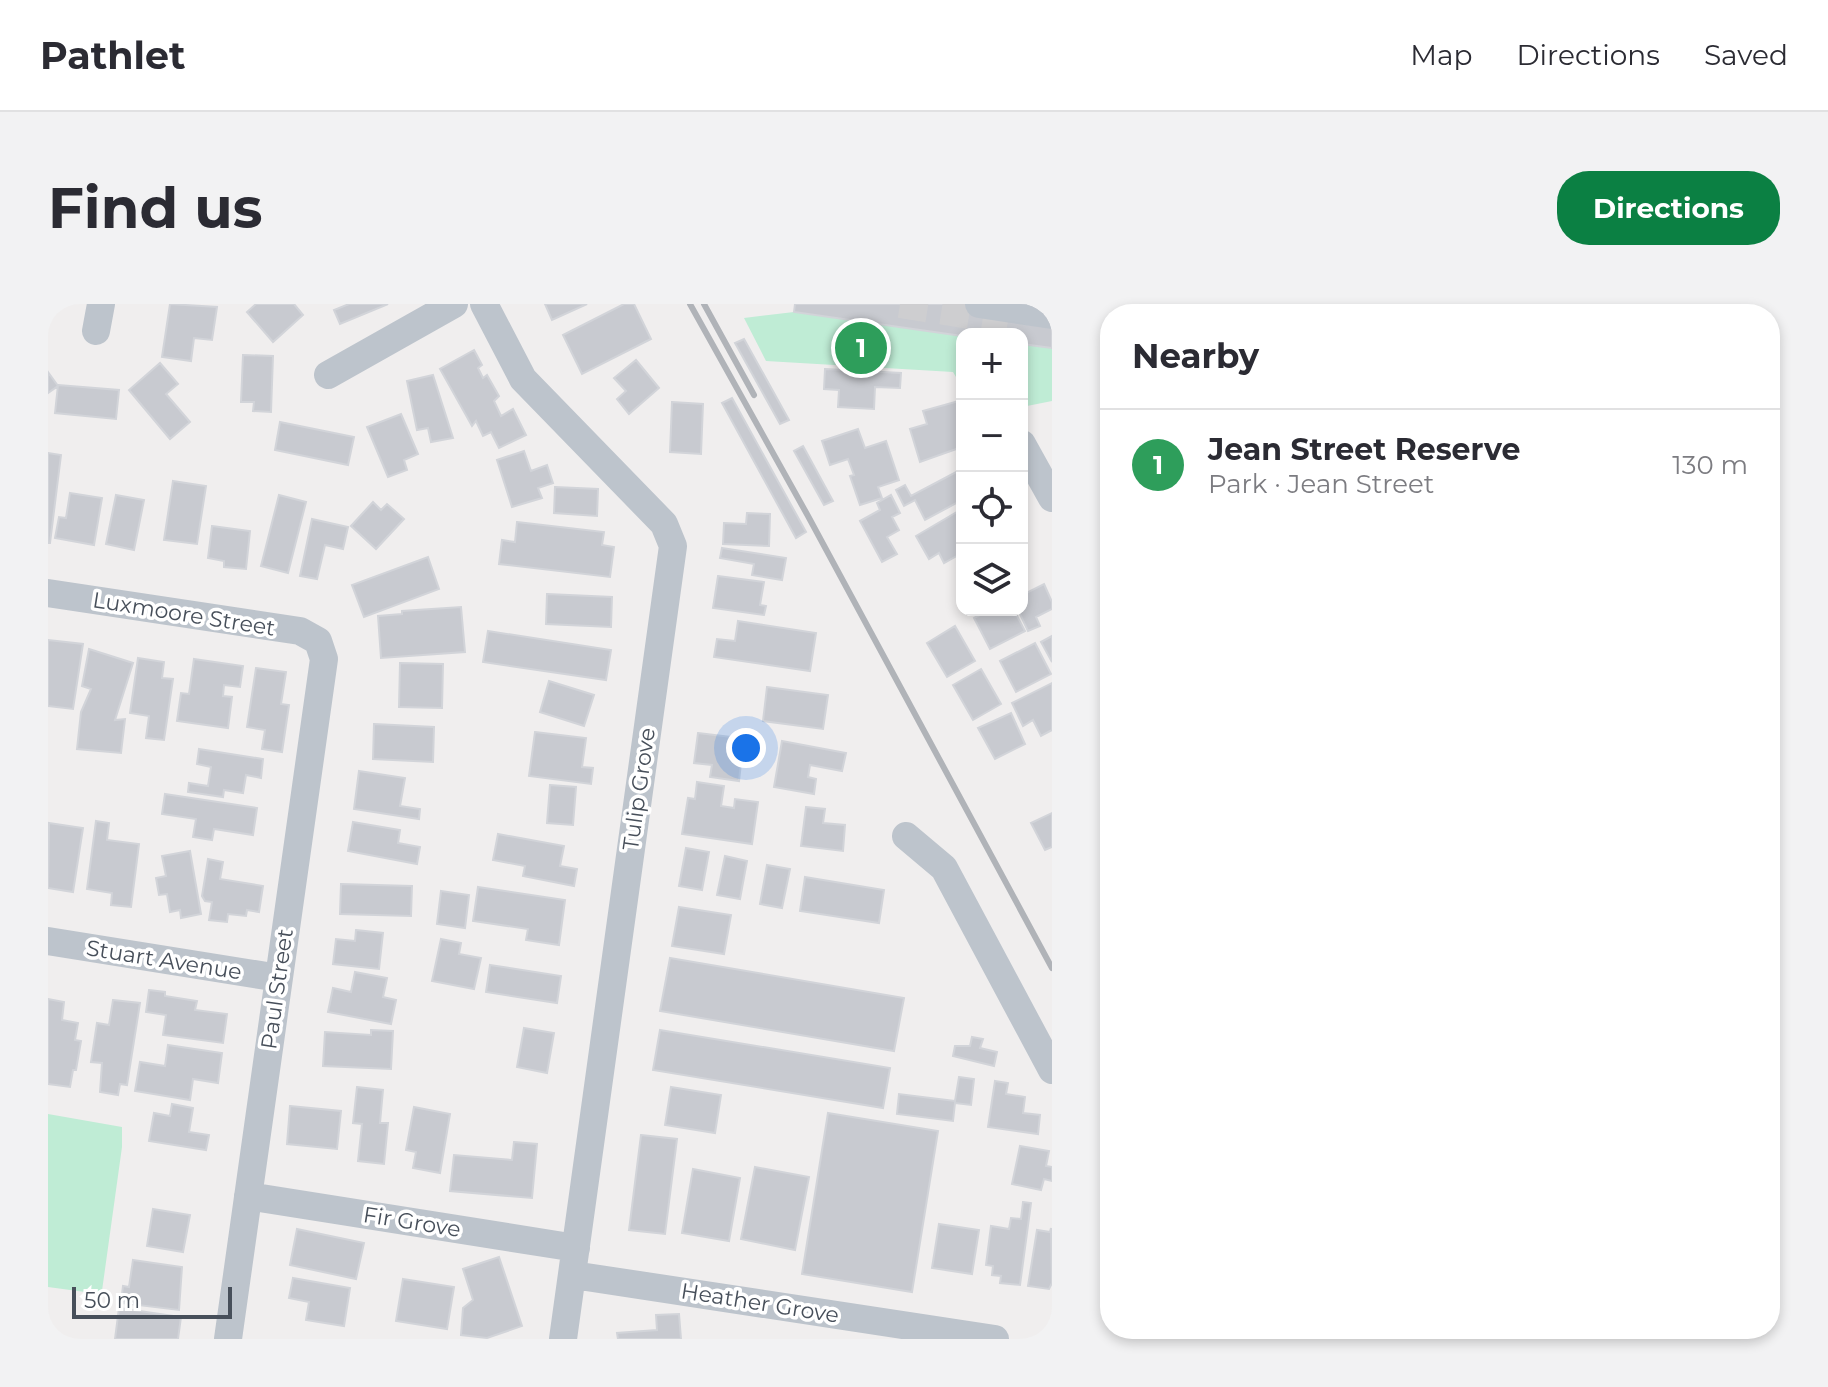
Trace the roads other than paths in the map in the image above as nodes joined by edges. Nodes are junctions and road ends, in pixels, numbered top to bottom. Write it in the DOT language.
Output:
graph roads {
  1 [pos="454,304"];
  2 [pos="484,304"];
  3 [pos="979,304"];
  4 [pos="1052,312"];
  5 [pos="328,375"];
  6 [pos="1028,455"];
  7 [pos="1052,498"];
  8 [pos="48,593"];
  9 [pos="318,641"];
  10 [pos="906,836"];
  11 [pos="48,941"];
  12 [pos="279,978"];
  13 [pos="1052,1070"];
  14 [pos="248,1196"];
  15 [pos="574,1261"];
  16 [pos="228,1339"];
  17 [pos="563,1339"];
  18 [pos="995,1339"];
  1 -- 5 [label="street"];
  2 -- 15 [label="street, Tulip Grove"];
  3 -- 4 [label="street"];
  6 -- 7 [label="street"];
  8 -- 9 [label="street, Luxmoore Street"];
  9 -- 12 [label="street, Paul Street"];
  10 -- 13 [label="street"];
  11 -- 12 [label="street, Stuart Avenue"];
  12 -- 14 [label="street, Paul Street"];
  14 -- 15 [label="street, Fir Grove"];
  14 -- 16 [label="street, Paul Street"];
  15 -- 17 [label="street, Tulip Grove"];
  15 -- 18 [label="street, Heather Grove"];
}
